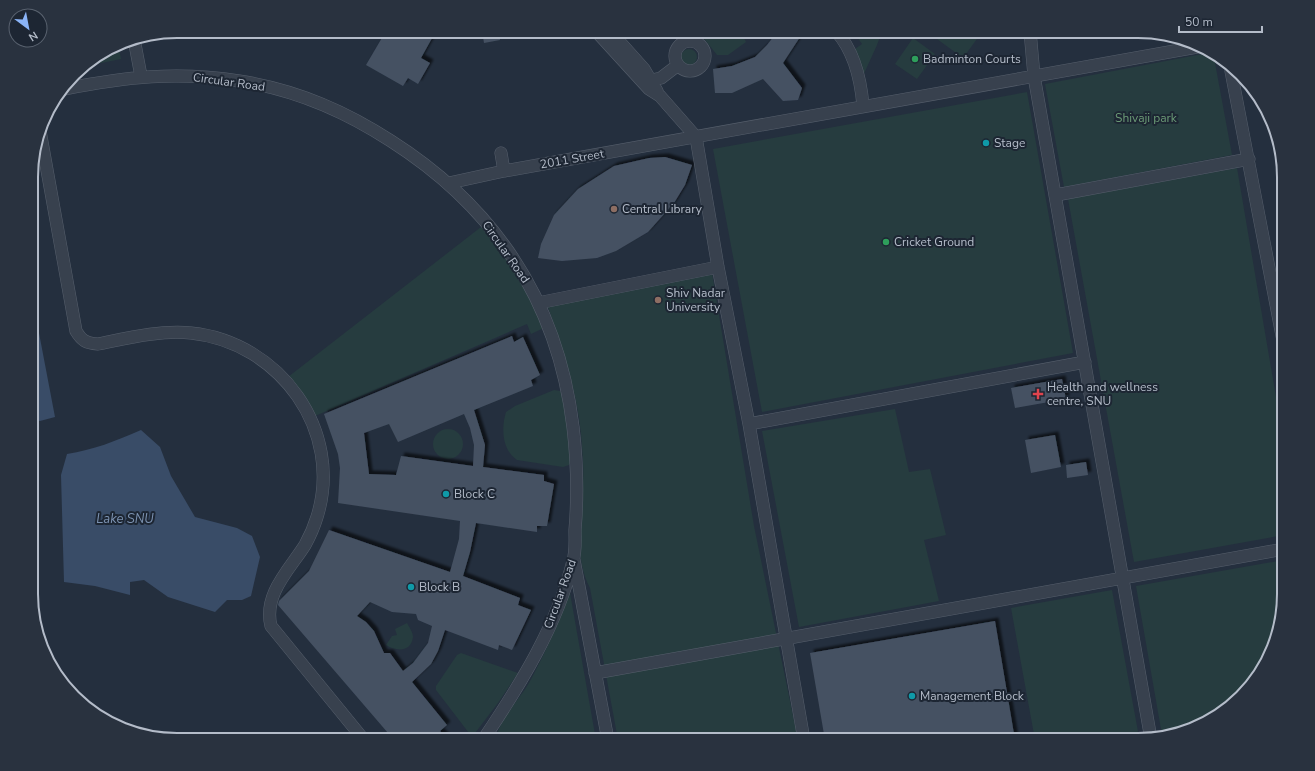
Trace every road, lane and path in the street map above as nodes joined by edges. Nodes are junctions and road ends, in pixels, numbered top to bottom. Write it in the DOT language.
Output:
graph roads {
  1 [pos="602,38"];
  2 [pos="616,38"];
  3 [pos="842,38"];
  4 [pos="1031,38"];
  5 [pos="135,45"];
  6 [pos="1189,48"];
  7 [pos="678,65"];
  8 [pos="1232,75"];
  9 [pos="141,76"];
  10 [pos="1034,76"];
  11 [pos="652,80"];
  12 [pos="71,87"];
  13 [pos="660,96"];
  14 [pos="863,106"];
  15 [pos="696,137"];
  16 [pos="42,144"];
  17 [pos="501,153"];
  18 [pos="1249,159"];
  19 [pos="504,171"];
  20 [pos="450,183"];
  21 [pos="1056,195"];
  22 [pos="718,267"];
  23 [pos="538,302"];
  24 [pos="1277,309"];
  25 [pos="1085,362"];
  26 [pos="749,424"];
  27 [pos="1277,550"];
  28 [pos="574,558"];
  29 [pos="1124,579"];
  30 [pos="787,638"];
  31 [pos="596,673"];
  32 [pos="358,733"];
  33 [pos="487,733"];
  34 [pos="607,733"];
  35 [pos="803,733"];
  36 [pos="1150,733"];
  1 -- 13 [label="street"];
  2 -- 11 [label="street"];
  3 -- 14 [label="street"];
  4 -- 10 [label="street"];
  5 -- 9 [label="street"];
  6 -- 10 [label="street, 2011 Street"];
  7 -- 11 [label="street"];
  8 -- 18 [label="street"];
  9 -- 12 [label="street, Circular Road"];
  9 -- 20 [label="street, Circular Road"];
  10 -- 14 [label="street, 2011 Street"];
  10 -- 21 [label="street"];
  11 -- 13 [label="street"];
  13 -- 15 [label="street"];
  14 -- 15 [label="street, 2011 Street"];
  15 -- 19 [label="street, 2011 Street"];
  15 -- 22 [label="street"];
  16 -- 32 [label="street"];
  17 -- 19 [label="street"];
  18 -- 21 [label="street"];
  18 -- 24 [label="street"];
  19 -- 20 [label="street, 2011 Street"];
  20 -- 23 [label="street, Circular Road"];
  21 -- 25 [label="street"];
  22 -- 23 [label="street"];
  22 -- 26 [label="street"];
  23 -- 28 [label="street, Circular Road"];
  25 -- 26 [label="street"];
  25 -- 29 [label="street"];
  26 -- 30 [label="street"];
  27 -- 29 [label="street"];
  28 -- 31 [label="street"];
  28 -- 33 [label="street, Circular Road"];
  29 -- 30 [label="street"];
  29 -- 36 [label="street"];
  30 -- 31 [label="street"];
  30 -- 35 [label="street"];
  31 -- 34 [label="street"];
}
